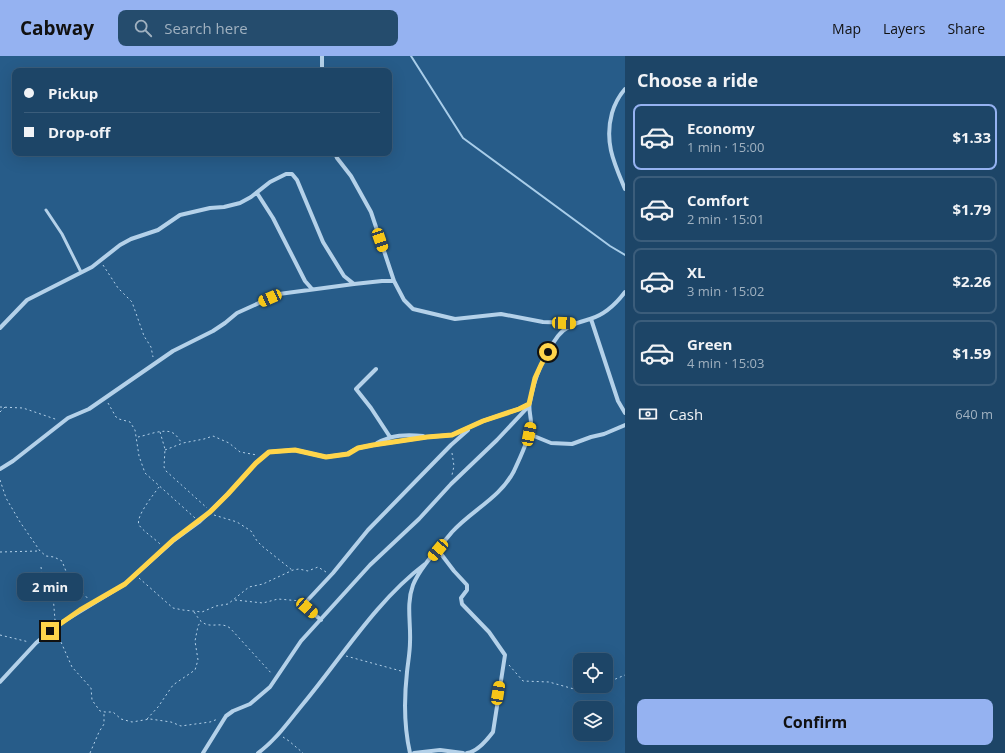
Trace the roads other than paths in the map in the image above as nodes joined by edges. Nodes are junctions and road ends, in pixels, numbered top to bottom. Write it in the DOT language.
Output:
graph roads {
  1 [pos="322,56"];
  2 [pos="322,68"];
  3 [pos="625,89"];
  4 [pos="336,156"];
  5 [pos="625,189"];
  6 [pos="257,193"];
  7 [pos="46,210"];
  8 [pos="81,272"];
  9 [pos="394,282"];
  10 [pos="354,284"];
  11 [pos="312,289"];
  12 [pos="625,292"];
  13 [pos="591,319"];
  14 [pos="575,323"];
  15 [pos="0,328"];
  16 [pos="376,369"];
  17 [pos="531,397"];
  18 [pos="529,403"];
  19 [pos="625,413"];
  20 [pos="625,425"];
  21 [pos="471,427"];
  22 [pos="529,434"];
  23 [pos="390,437"];
  24 [pos="427,437"];
  25 [pos="373,445"];
  26 [pos="0,469"];
  27 [pos="438,550"];
  28 [pos="430,560"];
  29 [pos="321,620"];
  30 [pos="0,682"];
  31 [pos="203,753"];
  32 [pos="258,753"];
  33 [pos="410,753"];
  34 [pos="414,753"];
  35 [pos="463,753"];
  36 [pos="467,753"];
  1 -- 2 [label="street"];
  3 -- 5 [label="street"];
  4 -- 9 [label="street"];
  6 -- 8 [label="street"];
  6 -- 10 [label="street"];
  6 -- 11 [label="street"];
  7 -- 8 [label="lane"];
  8 -- 15 [label="street"];
  9 -- 10 [label="street"];
  9 -- 14 [label="street"];
  10 -- 11 [label="street"];
  11 -- 26 [label="street"];
  12 -- 13 [label="street"];
  13 -- 14 [label="street"];
  13 -- 19 [label="street"];
  14 -- 17 [label="street"];
  16 -- 23 [label="street"];
  17 -- 18 [label="street"];
  17 -- 21 [label="street"];
  18 -- 22 [label="street"];
  18 -- 29 [label="street"];
  20 -- 22 [label="street"];
  21 -- 24 [label="street"];
  21 -- 29 [label="street"];
  22 -- 27 [label="street"];
  23 -- 24 [label="street"];
  23 -- 25 [label="street"];
  24 -- 25 [label="street"];
  25 -- 30 [label="street"];
  27 -- 28 [label="street"];
  27 -- 36 [label="street"];
  28 -- 32 [label="street"];
  28 -- 33 [label="street"];
  29 -- 31 [label="street"];
  34 -- 35 [label="street"];
}
